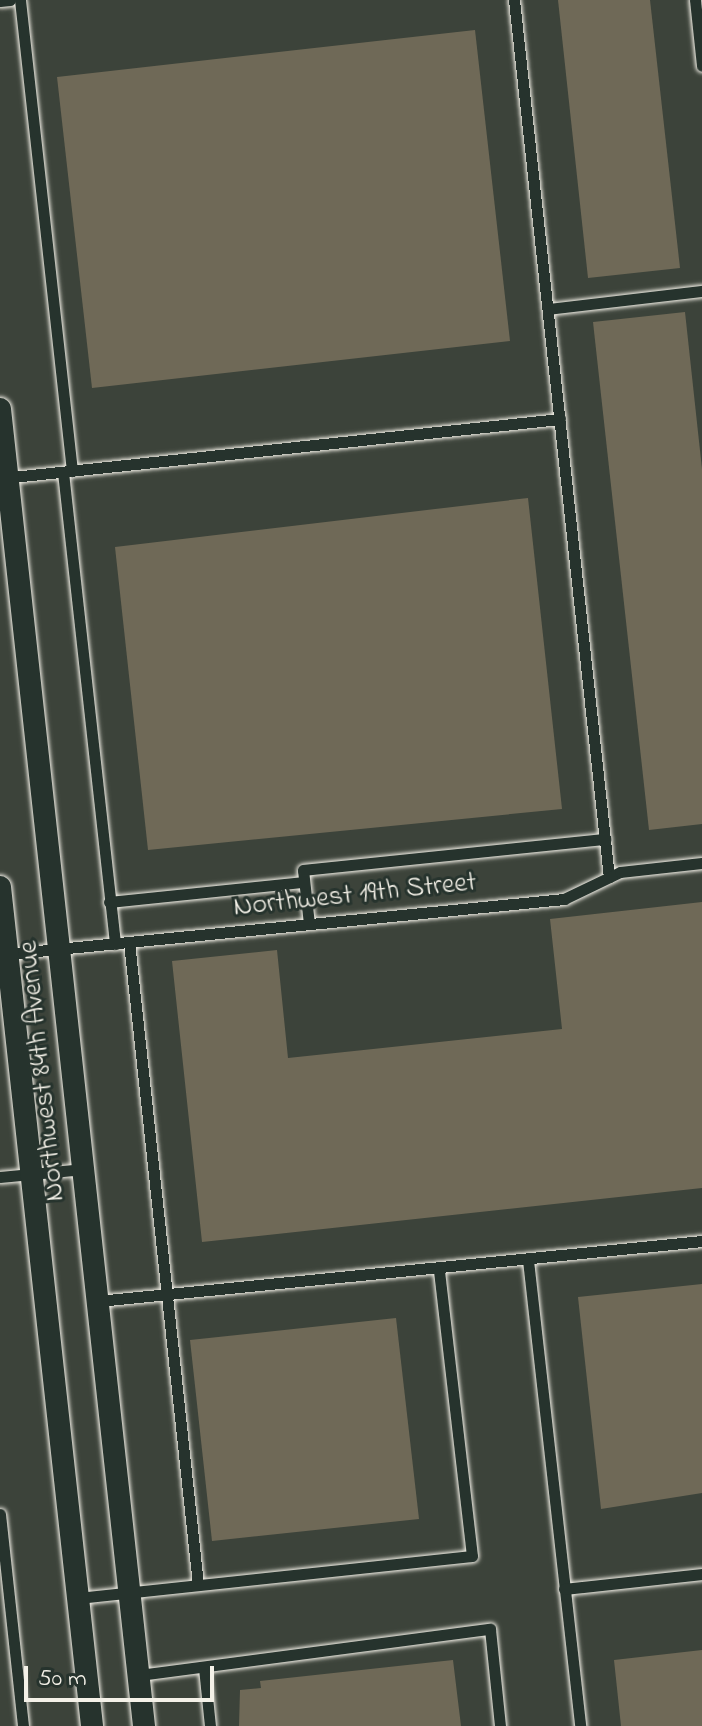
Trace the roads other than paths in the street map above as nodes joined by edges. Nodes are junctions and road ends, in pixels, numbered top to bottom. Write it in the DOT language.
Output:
graph roads {
  1 [pos="10,0"];
  2 [pos="20,0"];
  3 [pos="514,0"];
  4 [pos="695,0"];
  5 [pos="0,1"];
  6 [pos="702,66"];
  7 [pos="702,291"];
  8 [pos="548,309"];
  9 [pos="0,409"];
  10 [pos="560,419"];
  11 [pos="68,472"];
  12 [pos="4,478"];
  13 [pos="605,839"];
  14 [pos="702,863"];
  15 [pos="609,877"];
  16 [pos="304,882"];
  17 [pos="0,887"];
  18 [pos="109,902"];
  19 [pos="309,924"];
  20 [pos="129,942"];
  21 [pos="115,944"];
  22 [pos="59,949"];
  23 [pos="7,954"];
  24 [pos="84,1169"];
  25 [pos="31,1174"];
  26 [pos="0,1177"];
  27 [pos="702,1241"];
  28 [pos="528,1260"];
  29 [pos="439,1269"];
  30 [pos="166,1294"];
  31 [pos="98,1301"];
  32 [pos="0,1514"];
  33 [pos="702,1574"];
  34 [pos="198,1584"];
  35 [pos="564,1589"];
  36 [pos="130,1592"];
  37 [pos="78,1598"];
  38 [pos="204,1668"];
  39 [pos="139,1675"];
  40 [pos="23,1726"];
  41 [pos="92,1726"];
  42 [pos="144,1726"];
  43 [pos="210,1726"];
  44 [pos="500,1726"];
  45 [pos="580,1726"];
  1 -- 5 [label="lane"];
  2 -- 11 [label="lane"];
  3 -- 8 [label="lane"];
  4 -- 6 [label="lane"];
  7 -- 8 [label="lane"];
  8 -- 10 [label="lane"];
  9 -- 12 [label="street, Northwest 84th Avenue"];
  10 -- 11 [label="lane"];
  10 -- 13 [label="lane"];
  11 -- 12 [label="lane"];
  11 -- 18 [label="lane"];
  12 -- 22 [label="street, Northwest 84th Avenue"];
  13 -- 15 [label="lane"];
  13 -- 16 [label="lane"];
  14 -- 15 [label="lane, Northwest 19th Street"];
  15 -- 19 [label="lane, Northwest 19th Street"];
  16 -- 18 [label="lane"];
  16 -- 19 [label="lane"];
  17 -- 23 [label="street, Northwest 84th Avenue"];
  18 -- 21 [label="lane"];
  19 -- 20 [label="lane, Northwest 19th Street"];
  20 -- 21 [label="lane, Northwest 19th Street"];
  20 -- 30 [label="lane"];
  21 -- 22 [label="lane, Northwest 19th Street"];
  22 -- 23 [label="lane, Northwest 19th Street"];
  22 -- 24 [label="street, Northwest 84th Avenue"];
  23 -- 25 [label="street, Northwest 84th Avenue"];
  24 -- 25 [label="lane"];
  24 -- 31 [label="street, Northwest 84th Avenue"];
  25 -- 26 [label="lane"];
  25 -- 37 [label="street, Northwest 84th Avenue"];
  27 -- 28 [label="lane"];
  28 -- 29 [label="lane"];
  28 -- 35 [label="lane"];
  29 -- 30 [label="lane"];
  29 -- 34 [label="lane"];
  30 -- 31 [label="lane"];
  30 -- 34 [label="lane"];
  31 -- 36 [label="street, Northwest 84th Avenue"];
  32 -- 40 [label="lane"];
  33 -- 35 [label="lane"];
  34 -- 36 [label="lane"];
  35 -- 45 [label="lane"];
  36 -- 37 [label="lane"];
  36 -- 39 [label="street, Northwest 84th Avenue"];
  37 -- 41 [label="street, Northwest 84th Avenue"];
  38 -- 39 [label="lane"];
  38 -- 43 [label="lane"];
  38 -- 44 [label="lane"];
  39 -- 42 [label="street, Northwest 84th Avenue"];
}
